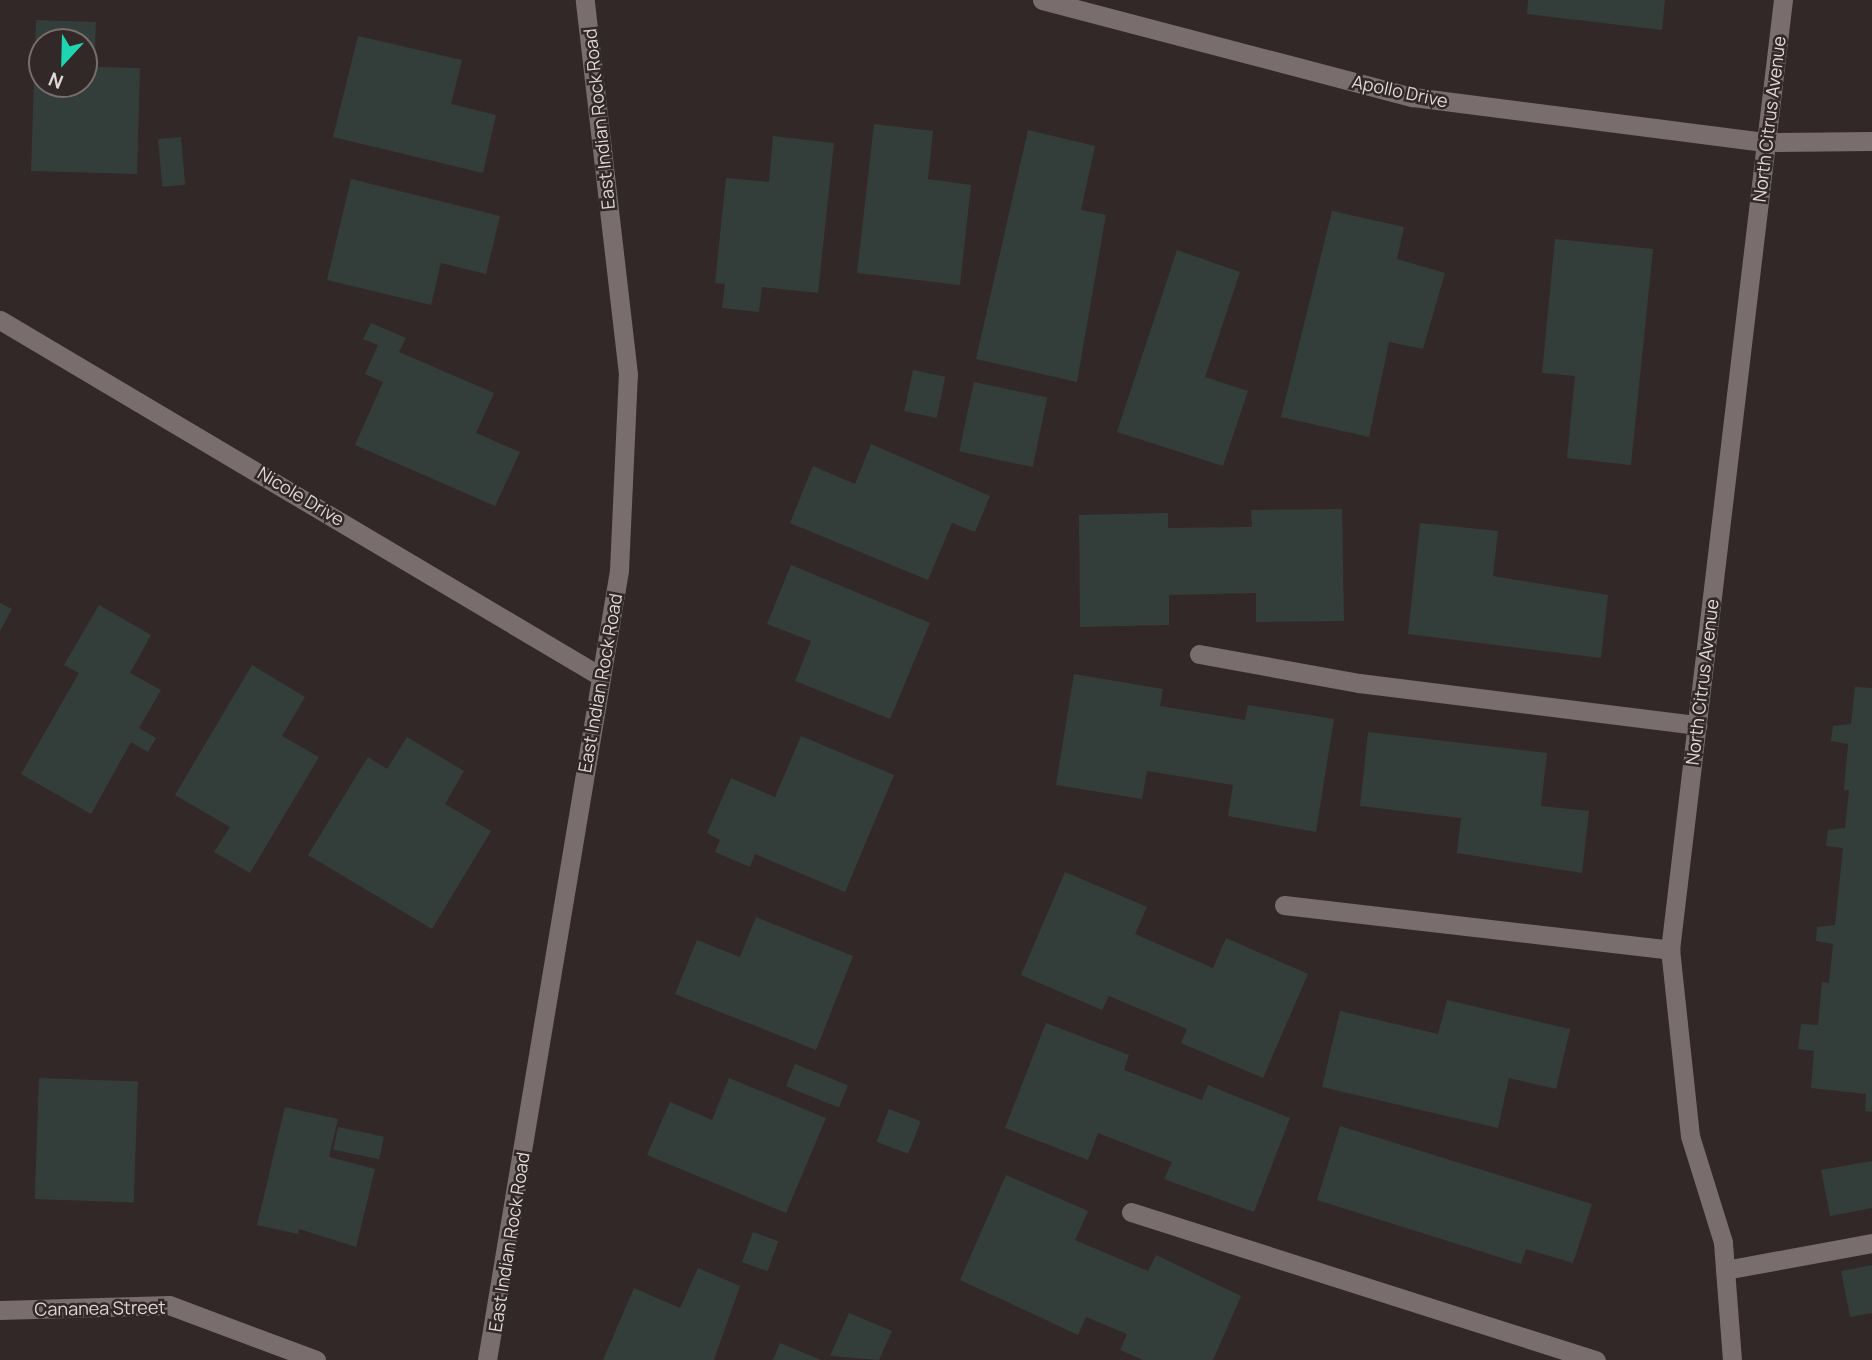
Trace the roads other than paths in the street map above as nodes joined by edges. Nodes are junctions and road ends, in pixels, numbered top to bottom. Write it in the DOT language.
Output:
graph roads {
  1 [pos="585,0"];
  2 [pos="1042,0"];
  3 [pos="1783,0"];
  4 [pos="1872,141"];
  5 [pos="1766,142"];
  6 [pos="0,320"];
  7 [pos="1199,654"];
  8 [pos="600,676"];
  9 [pos="1697,725"];
  10 [pos="1284,905"];
  11 [pos="1670,950"];
  12 [pos="1131,1212"];
  13 [pos="1872,1243"];
  14 [pos="1725,1270"];
  15 [pos="0,1310"];
  16 [pos="316,1360"];
  17 [pos="487,1360"];
  18 [pos="1596,1360"];
  19 [pos="1731,1360"];
  1 -- 8 [label="street, East Indian Rock Road"];
  2 -- 5 [label="street, Apollo Drive"];
  3 -- 5 [label="street, North Citrus Avenue"];
  4 -- 5 [label="street, Apollo Drive"];
  5 -- 9 [label="street, North Citrus Avenue"];
  6 -- 8 [label="street, Nicole Drive"];
  7 -- 9 [label="street"];
  8 -- 17 [label="street, East Indian Rock Road"];
  9 -- 11 [label="street, North Citrus Avenue"];
  10 -- 11 [label="street"];
  11 -- 14 [label="street, North Citrus Avenue"];
  12 -- 18 [label="street"];
  13 -- 14 [label="street"];
  14 -- 19 [label="street, North Citrus Avenue"];
  15 -- 16 [label="street, Cananea Street"];
}
